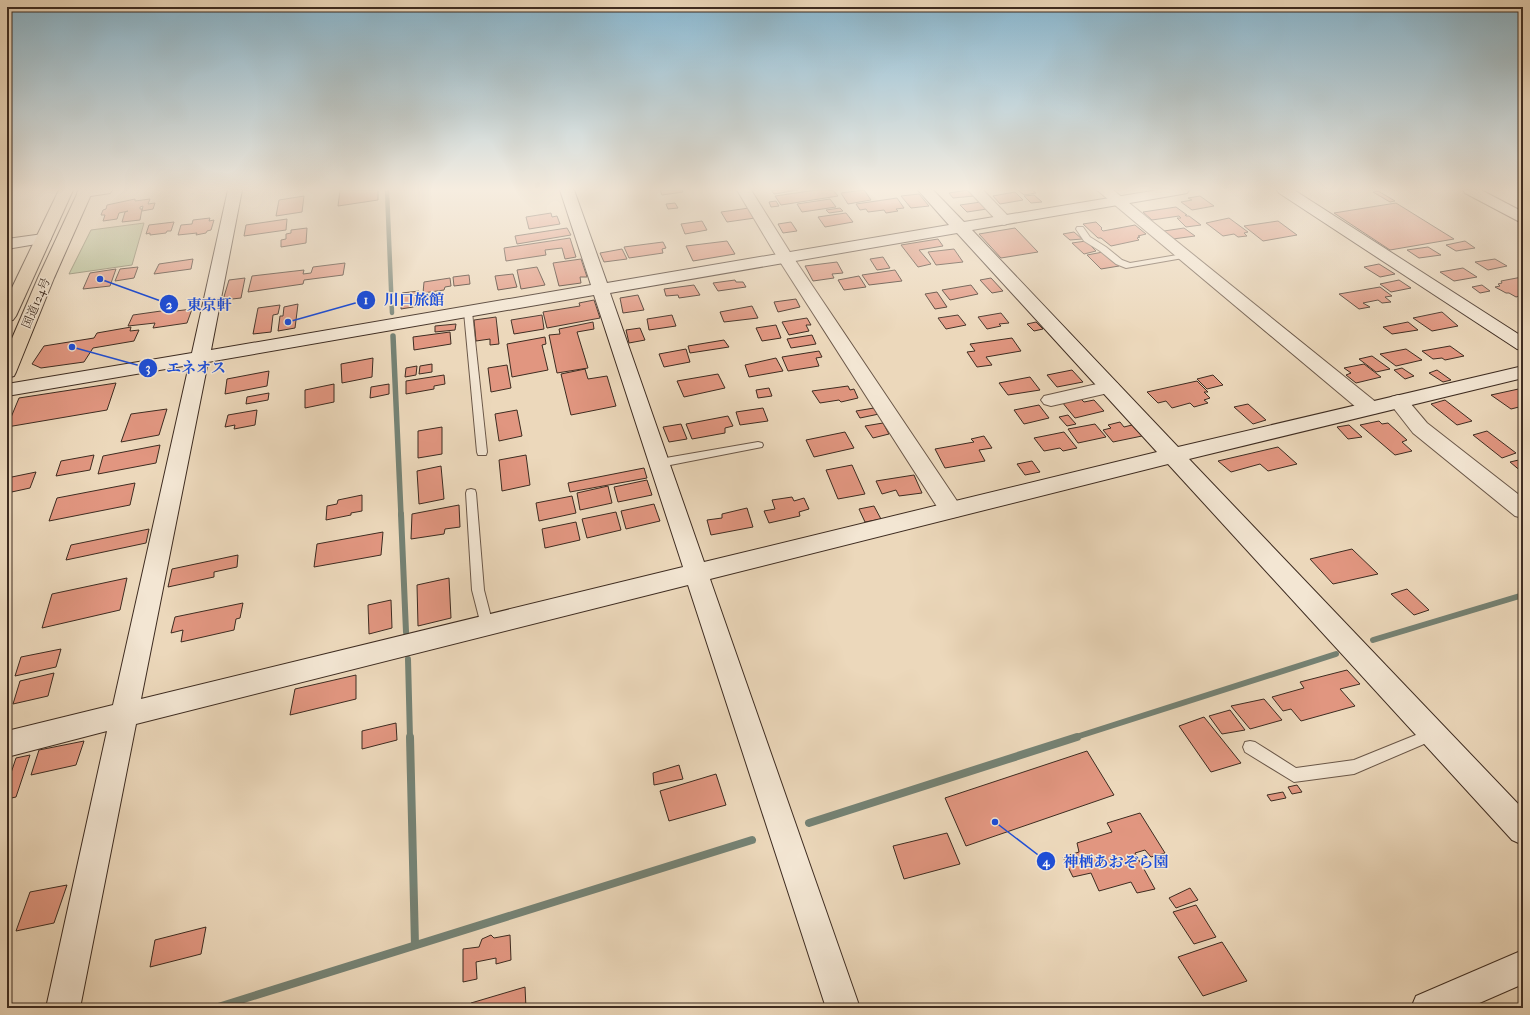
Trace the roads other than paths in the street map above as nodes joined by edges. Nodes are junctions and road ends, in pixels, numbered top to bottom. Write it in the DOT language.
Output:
graph roads {
  1 [pos="64,237"];
  2 [pos="225,237"];
  3 [pos="583,237"];
  4 [pos="773,237"];
  5 [pos="903,237"];
  6 [pos="969,237"];
  7 [pos="1086,237"];
  8 [pos="1161,237"];
  9 [pos="1357,237"];
  10 [pos="44,239"];
  11 [pos="7,244"];
  12 [pos="1183,256"];
  13 [pos="785,257"];
  14 [pos="601,289"];
  15 [pos="468,312"];
  16 [pos="7,316"];
  17 [pos="1523,345"];
  18 [pos="201,357"];
  19 [pos="7,372"];
  20 [pos="1523,372"];
  21 [pos="1110,387"];
  22 [pos="7,390"];
  23 [pos="1051,400"];
  24 [pos="1398,401"];
  25 [pos="1370,408"];
  26 [pos="758,445"];
  27 [pos="482,452"];
  28 [pos="1174,455"];
  29 [pos="660,463"];
  30 [pos="471,493"];
  31 [pos="951,510"];
  32 [pos="1523,510"];
  33 [pos="697,573"];
  34 [pos="487,625"];
  35 [pos="124,714"];
  36 [pos="1434,734"];
  37 [pos="7,744"];
  38 [pos="1250,747"];
  39 [pos="1523,830"];
  40 [pos="1523,966"];
  41 [pos="63,1008"];
  42 [pos="843,1008"];
  43 [pos="1428,1008"];
  1 -- 19 [label="highway, 国道124号"];
  2 -- 18 [label="street"];
  3 -- 14 [label="street"];
  4 -- 13 [label="street"];
  5 -- 13 [label="street"];
  6 -- 21 [label="street"];
  7 -- 12 [label="lane"];
  8 -- 12 [label="street"];
  9 -- 17 [label="street"];
  10 -- 11 [label="street"];
  10 -- 16 [label="highway, 国道124号"];
  12 -- 25 [label="street"];
  13 -- 14 [label="street"];
  13 -- 31 [label="street"];
  14 -- 15 [label="street"];
  14 -- 29 [label="street"];
  15 -- 18 [label="street"];
  15 -- 27 [label="lane"];
  18 -- 22 [label="street"];
  18 -- 35 [label="street"];
  20 -- 24 [label="street"];
  21 -- 23 [label="street"];
  21 -- 28 [label="street"];
  24 -- 25 [label="street"];
  24 -- 32 [label="street"];
  25 -- 28 [label="street"];
  26 -- 29 [label="lane"];
  28 -- 31 [label="street"];
  28 -- 36 [label="street"];
  29 -- 33 [label="street"];
  30 -- 34 [label="lane"];
  31 -- 33 [label="street"];
  33 -- 34 [label="street"];
  33 -- 42 [label="street"];
  34 -- 35 [label="street"];
  35 -- 37 [label="street"];
  35 -- 41 [label="street"];
  36 -- 38 [label="lane"];
  36 -- 39 [label="street"];
  40 -- 43 [label="street"];
}
